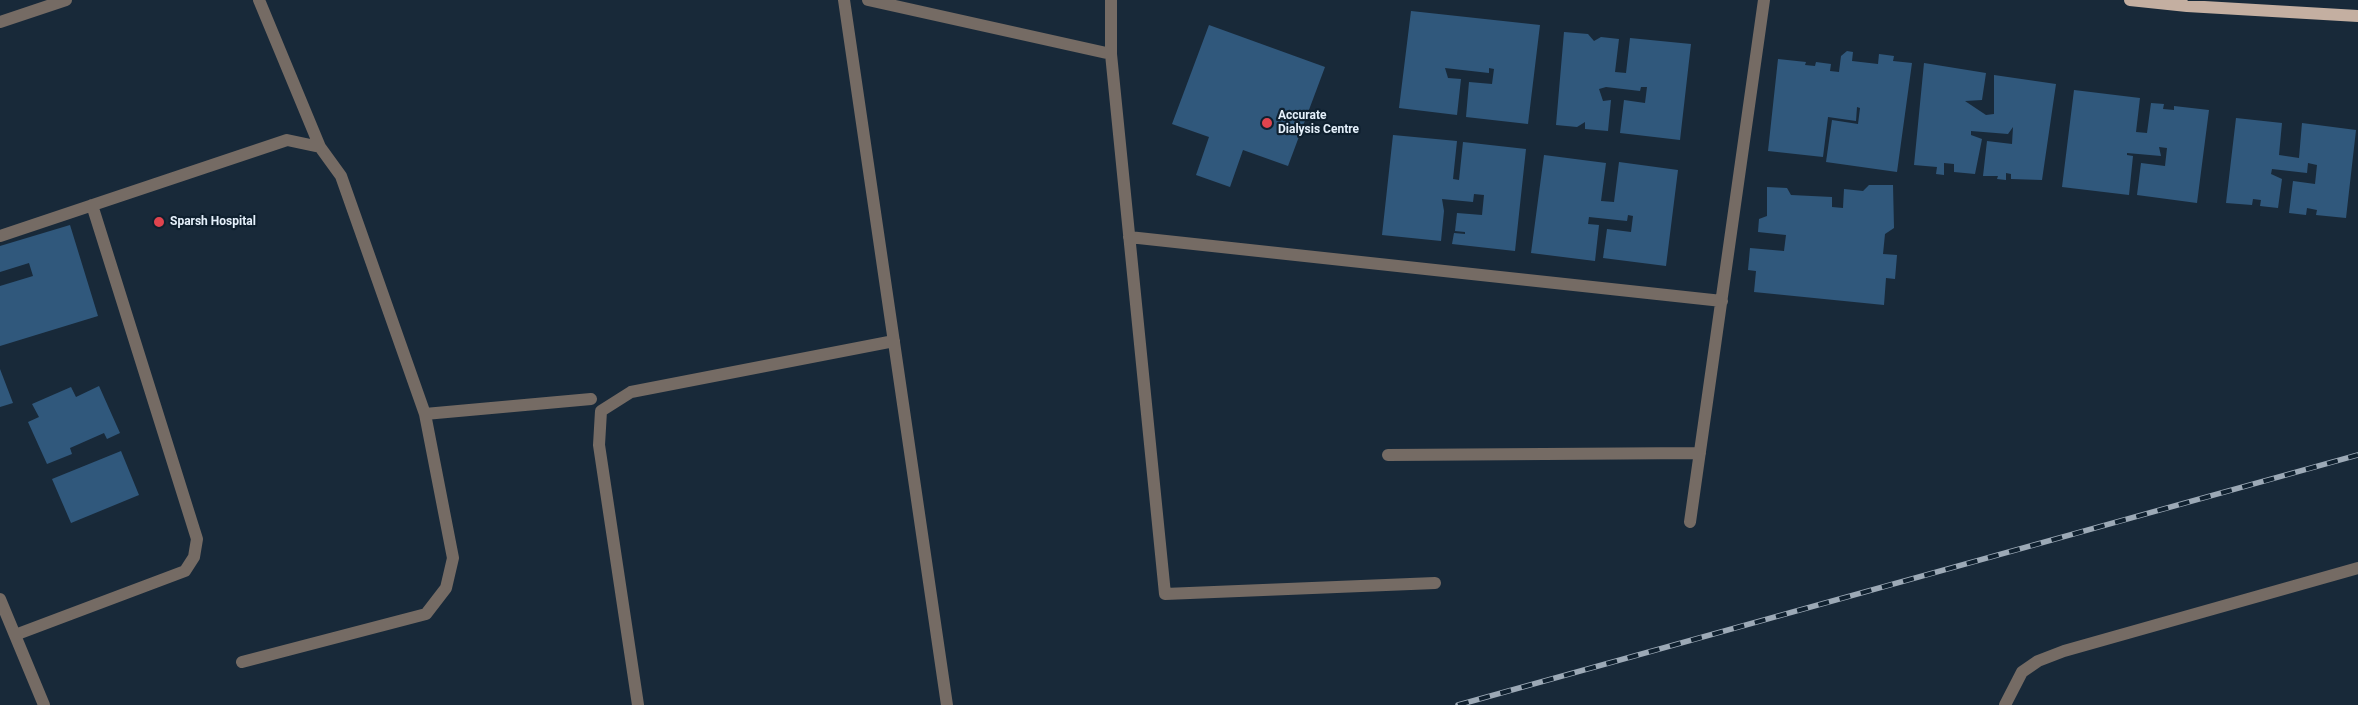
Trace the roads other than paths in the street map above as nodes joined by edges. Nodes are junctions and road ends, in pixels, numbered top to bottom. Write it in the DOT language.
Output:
graph roads {
  1 [pos="66,0"];
  2 [pos="259,0"];
  3 [pos="844,0"];
  4 [pos="868,0"];
  5 [pos="1111,0"];
  6 [pos="1764,0"];
  7 [pos="2130,0"];
  8 [pos="2358,16"];
  9 [pos="0,22"];
  10 [pos="1111,54"];
  11 [pos="320,147"];
  12 [pos="92,205"];
  13 [pos="0,236"];
  14 [pos="1128,237"];
  15 [pos="1722,301"];
  16 [pos="894,341"];
  17 [pos="591,400"];
  18 [pos="425,414"];
  19 [pos="1700,452"];
  20 [pos="1388,456"];
  21 [pos="1690,522"];
  22 [pos="2358,568"];
  23 [pos="1435,583"];
  24 [pos="0,600"];
  25 [pos="15,635"];
  26 [pos="242,662"];
  27 [pos="44,705"];
  28 [pos="638,705"];
  29 [pos="947,705"];
  30 [pos="2005,705"];
  1 -- 9 [label="street"];
  2 -- 11 [label="street"];
  3 -- 16 [label="street"];
  4 -- 10 [label="street"];
  5 -- 10 [label="street"];
  6 -- 15 [label="street"];
  7 -- 8 [label="main road"];
  10 -- 14 [label="street"];
  11 -- 12 [label="street"];
  11 -- 18 [label="street"];
  12 -- 13 [label="street"];
  12 -- 25 [label="street"];
  14 -- 15 [label="street"];
  14 -- 23 [label="street"];
  15 -- 19 [label="street"];
  16 -- 28 [label="street"];
  16 -- 29 [label="street"];
  17 -- 18 [label="street"];
  18 -- 26 [label="street"];
  19 -- 20 [label="street"];
  19 -- 21 [label="street"];
  22 -- 30 [label="street"];
  24 -- 25 [label="street"];
  25 -- 27 [label="street"];
}
